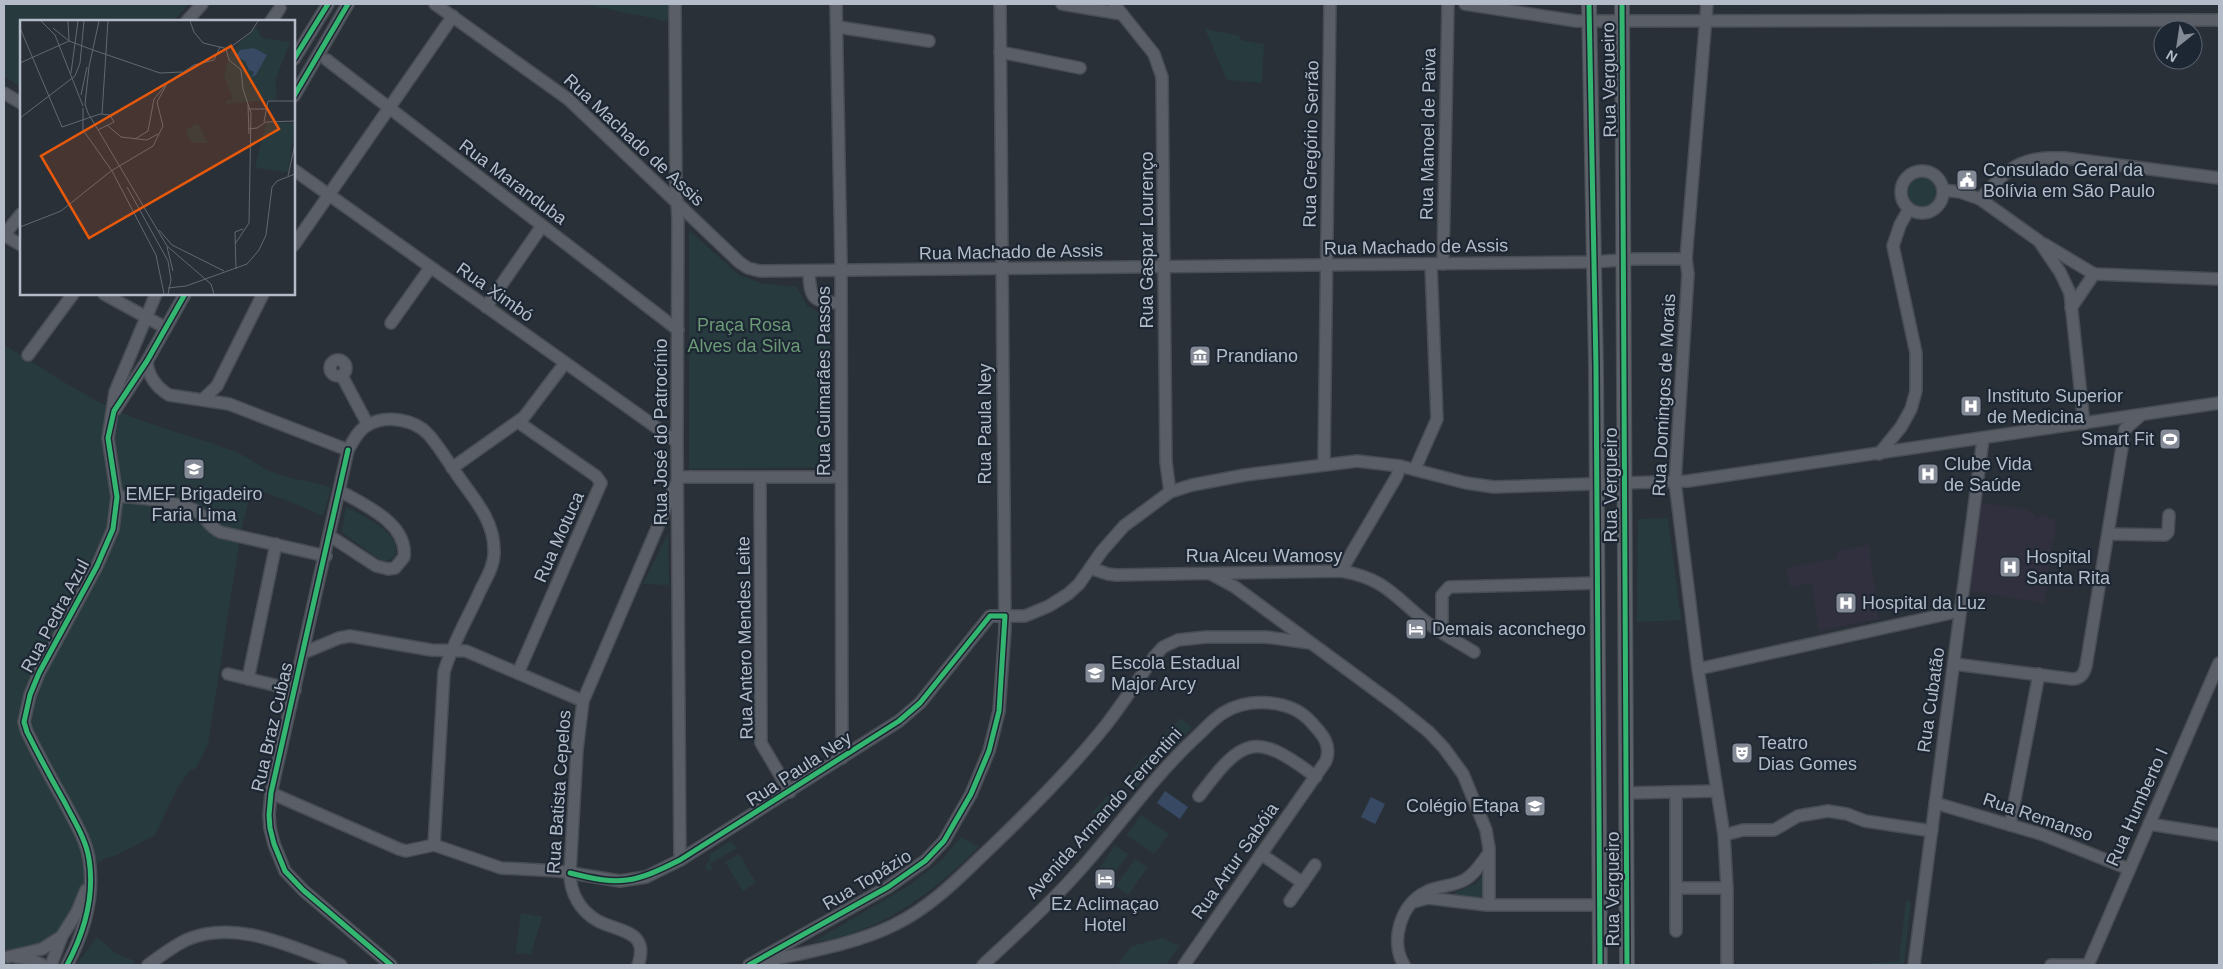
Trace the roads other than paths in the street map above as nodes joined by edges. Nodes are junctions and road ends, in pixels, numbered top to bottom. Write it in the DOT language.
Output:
graph roads {
  1 [pos="202,4"];
  2 [pos="328,4"];
  3 [pos="348,4"];
  4 [pos="435,4"];
  5 [pos="675,4"];
  6 [pos="836,4"];
  7 [pos="1000,4"];
  8 [pos="1062,4"];
  9 [pos="1114,4"];
  10 [pos="1330,4"];
  11 [pos="1448,4"];
  12 [pos="1465,4"];
  13 [pos="1589,4"];
  14 [pos="1622,4"];
  15 [pos="1707,4"];
  16 [pos="280,8"];
  17 [pos="1122,14"];
  18 [pos="453,16"];
  19 [pos="188,20"];
  20 [pos="272,20"];
  21 [pos="2219,20"];
  22 [pos="1590,21"];
  23 [pos="1706,21"];
  24 [pos="1621,22"];
  25 [pos="838,27"];
  26 [pos="929,41"];
  27 [pos="1000,52"];
  28 [pos="295,58"];
  29 [pos="327,60"];
  30 [pos="1080,68"];
  31 [pos="4,93"];
  32 [pos="295,94"];
  33 [pos="20,102"];
  34 [pos="389,109"];
  35 [pos="295,171"];
  36 [pos="2219,178"];
  37 [pos="1943,190"];
  38 [pos="329,195"];
  39 [pos="1980,199"];
  40 [pos="677,203"];
  41 [pos="1909,209"];
  42 [pos="20,215"];
  43 [pos="542,226"];
  44 [pos="4,235"];
  45 [pos="2039,241"];
  46 [pos="20,244"];
  47 [pos="295,244"];
  48 [pos="1624,259"];
  49 [pos="1686,259"];
  50 [pos="1593,262"];
  51 [pos="1444,264"];
  52 [pos="1431,265"];
  53 [pos="1327,266"];
  54 [pos="430,268"];
  55 [pos="1164,268"];
  56 [pos="1002,270"];
  57 [pos="841,271"];
  58 [pos="809,272"];
  59 [pos="2094,274"];
  60 [pos="2219,280"];
  61 [pos="71,295"];
  62 [pos="106,295"];
  63 [pos="156,295"];
  64 [pos="184,295"];
  65 [pos="262,295"];
  66 [pos="840,303"];
  67 [pos="486,307"];
  68 [pos="2071,308"];
  69 [pos="145,317"];
  70 [pos="391,323"];
  71 [pos="166,328"];
  72 [pos="678,330"];
  73 [pos="28,355"];
  74 [pos="148,361"];
  75 [pos="565,363"];
  76 [pos="342,376"];
  77 [pos="202,400"];
  78 [pos="2219,403"];
  79 [pos="114,411"];
  80 [pos="2142,415"];
  81 [pos="2107,420"];
  82 [pos="518,422"];
  83 [pos="2084,424"];
  84 [pos="368,425"];
  85 [pos="2125,429"];
  86 [pos="1983,439"];
  87 [pos="677,442"];
  88 [pos="348,450"];
  89 [pos="1879,454"];
  90 [pos="1324,464"];
  91 [pos="1400,466"];
  92 [pos="452,468"];
  93 [pos="1415,470"];
  94 [pos="760,477"];
  95 [pos="841,477"];
  96 [pos="678,479"];
  97 [pos="1675,482"];
  98 [pos="1597,484"];
  99 [pos="1626,484"];
  100 [pos="340,491"];
  101 [pos="1170,492"];
  102 [pos="118,497"];
  103 [pos="2168,515"];
  104 [pos="678,522"];
  105 [pos="2109,534"];
  106 [pos="330,536"];
  107 [pos="653,539"];
  108 [pos="276,544"];
  109 [pos="326,556"];
  110 [pos="1090,568"];
  111 [pos="1341,571"];
  112 [pos="1211,574"];
  113 [pos="1598,584"];
  114 [pos="1960,611"];
  115 [pos="1005,616"];
  116 [pos="1437,629"];
  117 [pos="1310,643"];
  118 [pos="451,651"];
  119 [pos="1474,652"];
  120 [pos="303,653"];
  121 [pos="2219,663"];
  122 [pos="1954,664"];
  123 [pos="1698,669"];
  124 [pos="518,673"];
  125 [pos="228,674"];
  126 [pos="2039,674"];
  127 [pos="248,679"];
  128 [pos="295,690"];
  129 [pos="583,701"];
  130 [pos="842,758"];
  131 [pos="1316,777"];
  132 [pos="1716,790"];
  133 [pos="790,792"];
  134 [pos="1676,792"];
  135 [pos="271,793"];
  136 [pos="1626,793"];
  137 [pos="1198,796"];
  138 [pos="1935,802"];
  139 [pos="2010,824"];
  140 [pos="2149,824"];
  141 [pos="1932,831"];
  142 [pos="1724,835"];
  143 [pos="2219,835"];
  144 [pos="434,844"];
  145 [pos="1489,853"];
  146 [pos="1261,854"];
  147 [pos="680,860"];
  148 [pos="1315,865"];
  149 [pos="2130,868"];
  150 [pos="570,873"];
  151 [pos="89,882"];
  152 [pos="1303,883"];
  153 [pos="1677,888"];
  154 [pos="1727,888"];
  155 [pos="1290,901"];
  156 [pos="1413,902"];
  157 [pos="1489,905"];
  158 [pos="1600,905"];
  159 [pos="1676,931"];
  160 [pos="806,932"];
  161 [pos="62,936"];
  162 [pos="810,951"];
  163 [pos="6,957"];
  164 [pos="43,965"];
  165 [pos="51,965"];
  166 [pos="66,965"];
  167 [pos="148,965"];
  168 [pos="341,965"];
  169 [pos="390,965"];
  170 [pos="638,965"];
  171 [pos="749,965"];
  172 [pos="983,965"];
  173 [pos="1184,965"];
  174 [pos="1404,965"];
  175 [pos="1600,965"];
  176 [pos="1627,965"];
  177 [pos="1727,965"];
  178 [pos="1914,965"];
  179 [pos="2051,965"];
  180 [pos="2087,965"];
  1 -- 19 [label="street"];
  2 -- 28 [label="street"];
  3 -- 32 [label="street"];
  4 -- 18 [label="street, Rua Machado de Assis"];
  5 -- 40 [label="street, Rua José do Patrocínio"];
  6 -- 25 [label="street, Rua Guimarães Passos"];
  7 -- 27 [label="street, Rua Paula Ney"];
  8 -- 17 [label="street"];
  9 -- 17 [label="street, Rua Gaspar Lourenço"];
  10 -- 53 [label="street, Rua Gregório Serrão"];
  11 -- 51 [label="street, Rua Manoel de Paiva"];
  12 -- 22 [label="street"];
  13 -- 22 [label="main road, Rua Vergueiro"];
  14 -- 24 [label="main road, Rua Vergueiro"];
  15 -- 23 [label="street, Rua Domingos de Morais"];
  16 -- 20 [label="street"];
  17 -- 55 [label="street, Rua Gaspar Lourenço"];
  18 -- 34 [label="street"];
  18 -- 40 [label="street, Rua Machado de Assis"];
  21 -- 23 [label="street"];
  22 -- 24 [label="street"];
  22 -- 50 [label="main road, Rua Vergueiro"];
  23 -- 24 [label="street"];
  23 -- 49 [label="street, Rua Domingos de Morais"];
  24 -- 48 [label="main road, Rua Vergueiro"];
  25 -- 26 [label="street"];
  25 -- 57 [label="street, Rua Guimarães Passos"];
  27 -- 30 [label="street"];
  27 -- 56 [label="street, Rua Paula Ney"];
  29 -- 34 [label="street, Rua Maranduba"];
  31 -- 33 [label="street"];
  34 -- 38 [label="street"];
  34 -- 43 [label="street, Rua Maranduba"];
  35 -- 38 [label="street, Rua Ximbó"];
  36 -- 39 [label="street"];
  37 -- 39 [label="street"];
  37 -- 41 [label="street"];
  37 -- 41 [label="street"];
  38 -- 47 [label="street"];
  38 -- 54 [label="street, Rua Ximbó"];
  39 -- 45 [label="street"];
  40 -- 58 [label="street, Rua Machado de Assis"];
  40 -- 72 [label="street, Rua José do Patrocínio"];
  41 -- 89 [label="street"];
  42 -- 44 [label="street"];
  43 -- 67 [label="street"];
  43 -- 72 [label="street, Rua Maranduba"];
  44 -- 46 [label="street"];
  45 -- 59 [label="street"];
  45 -- 68 [label="street"];
  48 -- 49 [label="street, Rua Machado de Assis"];
  48 -- 50 [label="street, Rua Machado de Assis"];
  48 -- 99 [label="main road, Rua Vergueiro"];
  49 -- 97 [label="street, Rua Domingos de Morais"];
  50 -- 51 [label="street, Rua Machado de Assis"];
  50 -- 98 [label="main road, Rua Vergueiro"];
  51 -- 52 [label="street, Rua Machado de Assis"];
  52 -- 53 [label="street, Rua Machado de Assis"];
  52 -- 93 [label="street"];
  53 -- 55 [label="street, Rua Machado de Assis"];
  53 -- 90 [label="street, Rua Gregório Serrão"];
  54 -- 67 [label="street, Rua Ximbó"];
  54 -- 70 [label="street"];
  55 -- 56 [label="street, Rua Machado de Assis"];
  55 -- 101 [label="street, Rua Gaspar Lourenço"];
  56 -- 57 [label="street, Rua Machado de Assis"];
  56 -- 115 [label="street, Rua Paula Ney"];
  57 -- 58 [label="street, Rua Machado de Assis"];
  57 -- 66 [label="street, Rua Guimarães Passos"];
  58 -- 66 [label="street"];
  59 -- 60 [label="street"];
  59 -- 68 [label="street"];
  61 -- 73 [label="street"];
  62 -- 69 [label="street"];
  63 -- 69 [label="street, Rua Pedra Azul"];
  64 -- 71 [label="street"];
  65 -- 77 [label="street"];
  66 -- 95 [label="street, Rua Guimarães Passos"];
  67 -- 75 [label="street, Rua Ximbó"];
  68 -- 83 [label="street"];
  69 -- 71 [label="street"];
  69 -- 79 [label="street, Rua Pedra Azul"];
  71 -- 74 [label="street"];
  72 -- 87 [label="street, Rua José do Patrocínio"];
  74 -- 77 [label="street"];
  74 -- 79 [label="street"];
  75 -- 82 [label="street"];
  75 -- 87 [label="street, Rua Ximbó"];
  76 -- 84 [label="street"];
  77 -- 88 [label="street"];
  78 -- 80 [label="street"];
  79 -- 102 [label="street, Rua Pedra Azul"];
  80 -- 81 [label="street"];
  80 -- 85 [label="street"];
  81 -- 83 [label="street"];
  81 -- 85 [label="street"];
  82 -- 92 [label="street"];
  82 -- 124 [label="street, Rua Motuca"];
  83 -- 86 [label="street"];
  84 -- 88 [label="street, Rua Braz Cubas"];
  84 -- 92 [label="street"];
  85 -- 105 [label="street"];
  86 -- 89 [label="street"];
  86 -- 114 [label="street, Rua Cubatão"];
  87 -- 96 [label="street, Rua José do Patrocínio"];
  88 -- 100 [label="street, Rua Braz Cubas"];
  89 -- 97 [label="street"];
  90 -- 91 [label="street"];
  90 -- 101 [label="street"];
  91 -- 93 [label="street"];
  91 -- 111 [label="street"];
  92 -- 118 [label="street"];
  93 -- 98 [label="street"];
  94 -- 95 [label="street"];
  94 -- 96 [label="street"];
  94 -- 133 [label="street, Rua Antero Mendes Leite"];
  95 -- 130 [label="street, Rua Guimarães Passos"];
  96 -- 104 [label="street, Rua José do Patrocínio"];
  96 -- 107 [label="street, Rua Batista Cepelos"];
  97 -- 99 [label="street"];
  97 -- 123 [label="street, Rua Domingos de Morais"];
  98 -- 99 [label="street"];
  98 -- 113 [label="main road, Rua Vergueiro"];
  99 -- 136 [label="main road, Rua Vergueiro"];
  100 -- 106 [label="street, Rua Braz Cubas"];
  100 -- 106 [label="street"];
  101 -- 110 [label="street"];
  102 -- 108 [label="street"];
  102 -- 151 [label="street, Rua Pedra Azul"];
  103 -- 105 [label="street"];
  104 -- 107 [label="street, Rua Batista Cepelos"];
  104 -- 147 [label="street, Rua José do Patrocínio"];
  105 -- 126 [label="street"];
  106 -- 109 [label="street, Rua Braz Cubas"];
  107 -- 129 [label="street, Rua Batista Cepelos"];
  108 -- 109 [label="street"];
  108 -- 127 [label="street"];
  109 -- 120 [label="street, Rua Braz Cubas"];
  110 -- 112 [label="street, Rua Alceu Wamosy"];
  110 -- 115 [label="street"];
  111 -- 112 [label="street, Rua Alceu Wamosy"];
  111 -- 116 [label="street, Rua Alceu Wamosy"];
  112 -- 117 [label="street"];
  113 -- 116 [label="street"];
  113 -- 158 [label="main road, Rua Vergueiro"];
  114 -- 122 [label="street, Rua Cubatão"];
  114 -- 123 [label="street"];
  115 -- 130 [label="street, Rua Paula Ney"];
  115 -- 160 [label="street, Rua Topázio"];
  116 -- 119 [label="street, Rua Alceu Wamosy"];
  117 -- 145 [label="street"];
  117 -- 162 [label="street"];
  118 -- 120 [label="street"];
  118 -- 124 [label="street"];
  118 -- 144 [label="street"];
  120 -- 128 [label="street, Rua Braz Cubas"];
  121 -- 140 [label="street, Rua Humberto I"];
  122 -- 126 [label="street"];
  122 -- 138 [label="street, Rua Cubatão"];
  123 -- 132 [label="street, Rua Domingos de Morais"];
  124 -- 129 [label="street"];
  125 -- 127 [label="street"];
  126 -- 139 [label="street"];
  127 -- 128 [label="street"];
  128 -- 135 [label="street, Rua Braz Cubas"];
  129 -- 150 [label="street, Rua Batista Cepelos"];
  130 -- 133 [label="street, Rua Paula Ney"];
  131 -- 137 [label="street"];
  131 -- 146 [label="street, Rua Artur Sabóia"];
  131 -- 172 [label="street, Avenida Armando Ferrentini"];
  132 -- 134 [label="street"];
  132 -- 142 [label="street, Rua Domingos de Morais"];
  133 -- 147 [label="street, Rua Paula Ney"];
  134 -- 136 [label="street"];
  134 -- 153 [label="street"];
  135 -- 144 [label="street"];
  135 -- 169 [label="street, Rua Braz Cubas"];
  136 -- 176 [label="main road, Rua Vergueiro"];
  138 -- 139 [label="street, Rua Remanso"];
  138 -- 141 [label="street, Rua Cubatão"];
  139 -- 149 [label="street, Rua Remanso"];
  140 -- 143 [label="street"];
  140 -- 149 [label="street, Rua Humberto I"];
  141 -- 142 [label="street"];
  141 -- 178 [label="street, Rua Cubatão"];
  142 -- 154 [label="street, Rua Domingos de Morais"];
  144 -- 150 [label="street, Rua Paula Ney"];
  145 -- 156 [label="street"];
  145 -- 157 [label="street"];
  146 -- 152 [label="street"];
  146 -- 173 [label="street, Rua Artur Sabóia"];
  147 -- 150 [label="street, Rua Paula Ney"];
  148 -- 152 [label="street"];
  149 -- 180 [label="street, Rua Humberto I"];
  150 -- 170 [label="street, Rua Batista Cepelos"];
  151 -- 161 [label="street, Rua Pedra Azul"];
  151 -- 166 [label="street, Rua Pedra Azul"];
  152 -- 155 [label="street"];
  153 -- 154 [label="street"];
  153 -- 159 [label="street"];
  154 -- 177 [label="street, Rua Domingos de Morais"];
  156 -- 157 [label="street"];
  156 -- 174 [label="street"];
  157 -- 158 [label="street"];
  158 -- 175 [label="main road, Rua Vergueiro"];
  160 -- 162 [label="street"];
  160 -- 171 [label="street, Rua Topázio"];
  161 -- 163 [label="street"];
  161 -- 165 [label="street, Rua Pedra Azul"];
  162 -- 171 [label="street"];
  163 -- 164 [label="street"];
  167 -- 168 [label="street"];
  179 -- 180 [label="street"];
}
